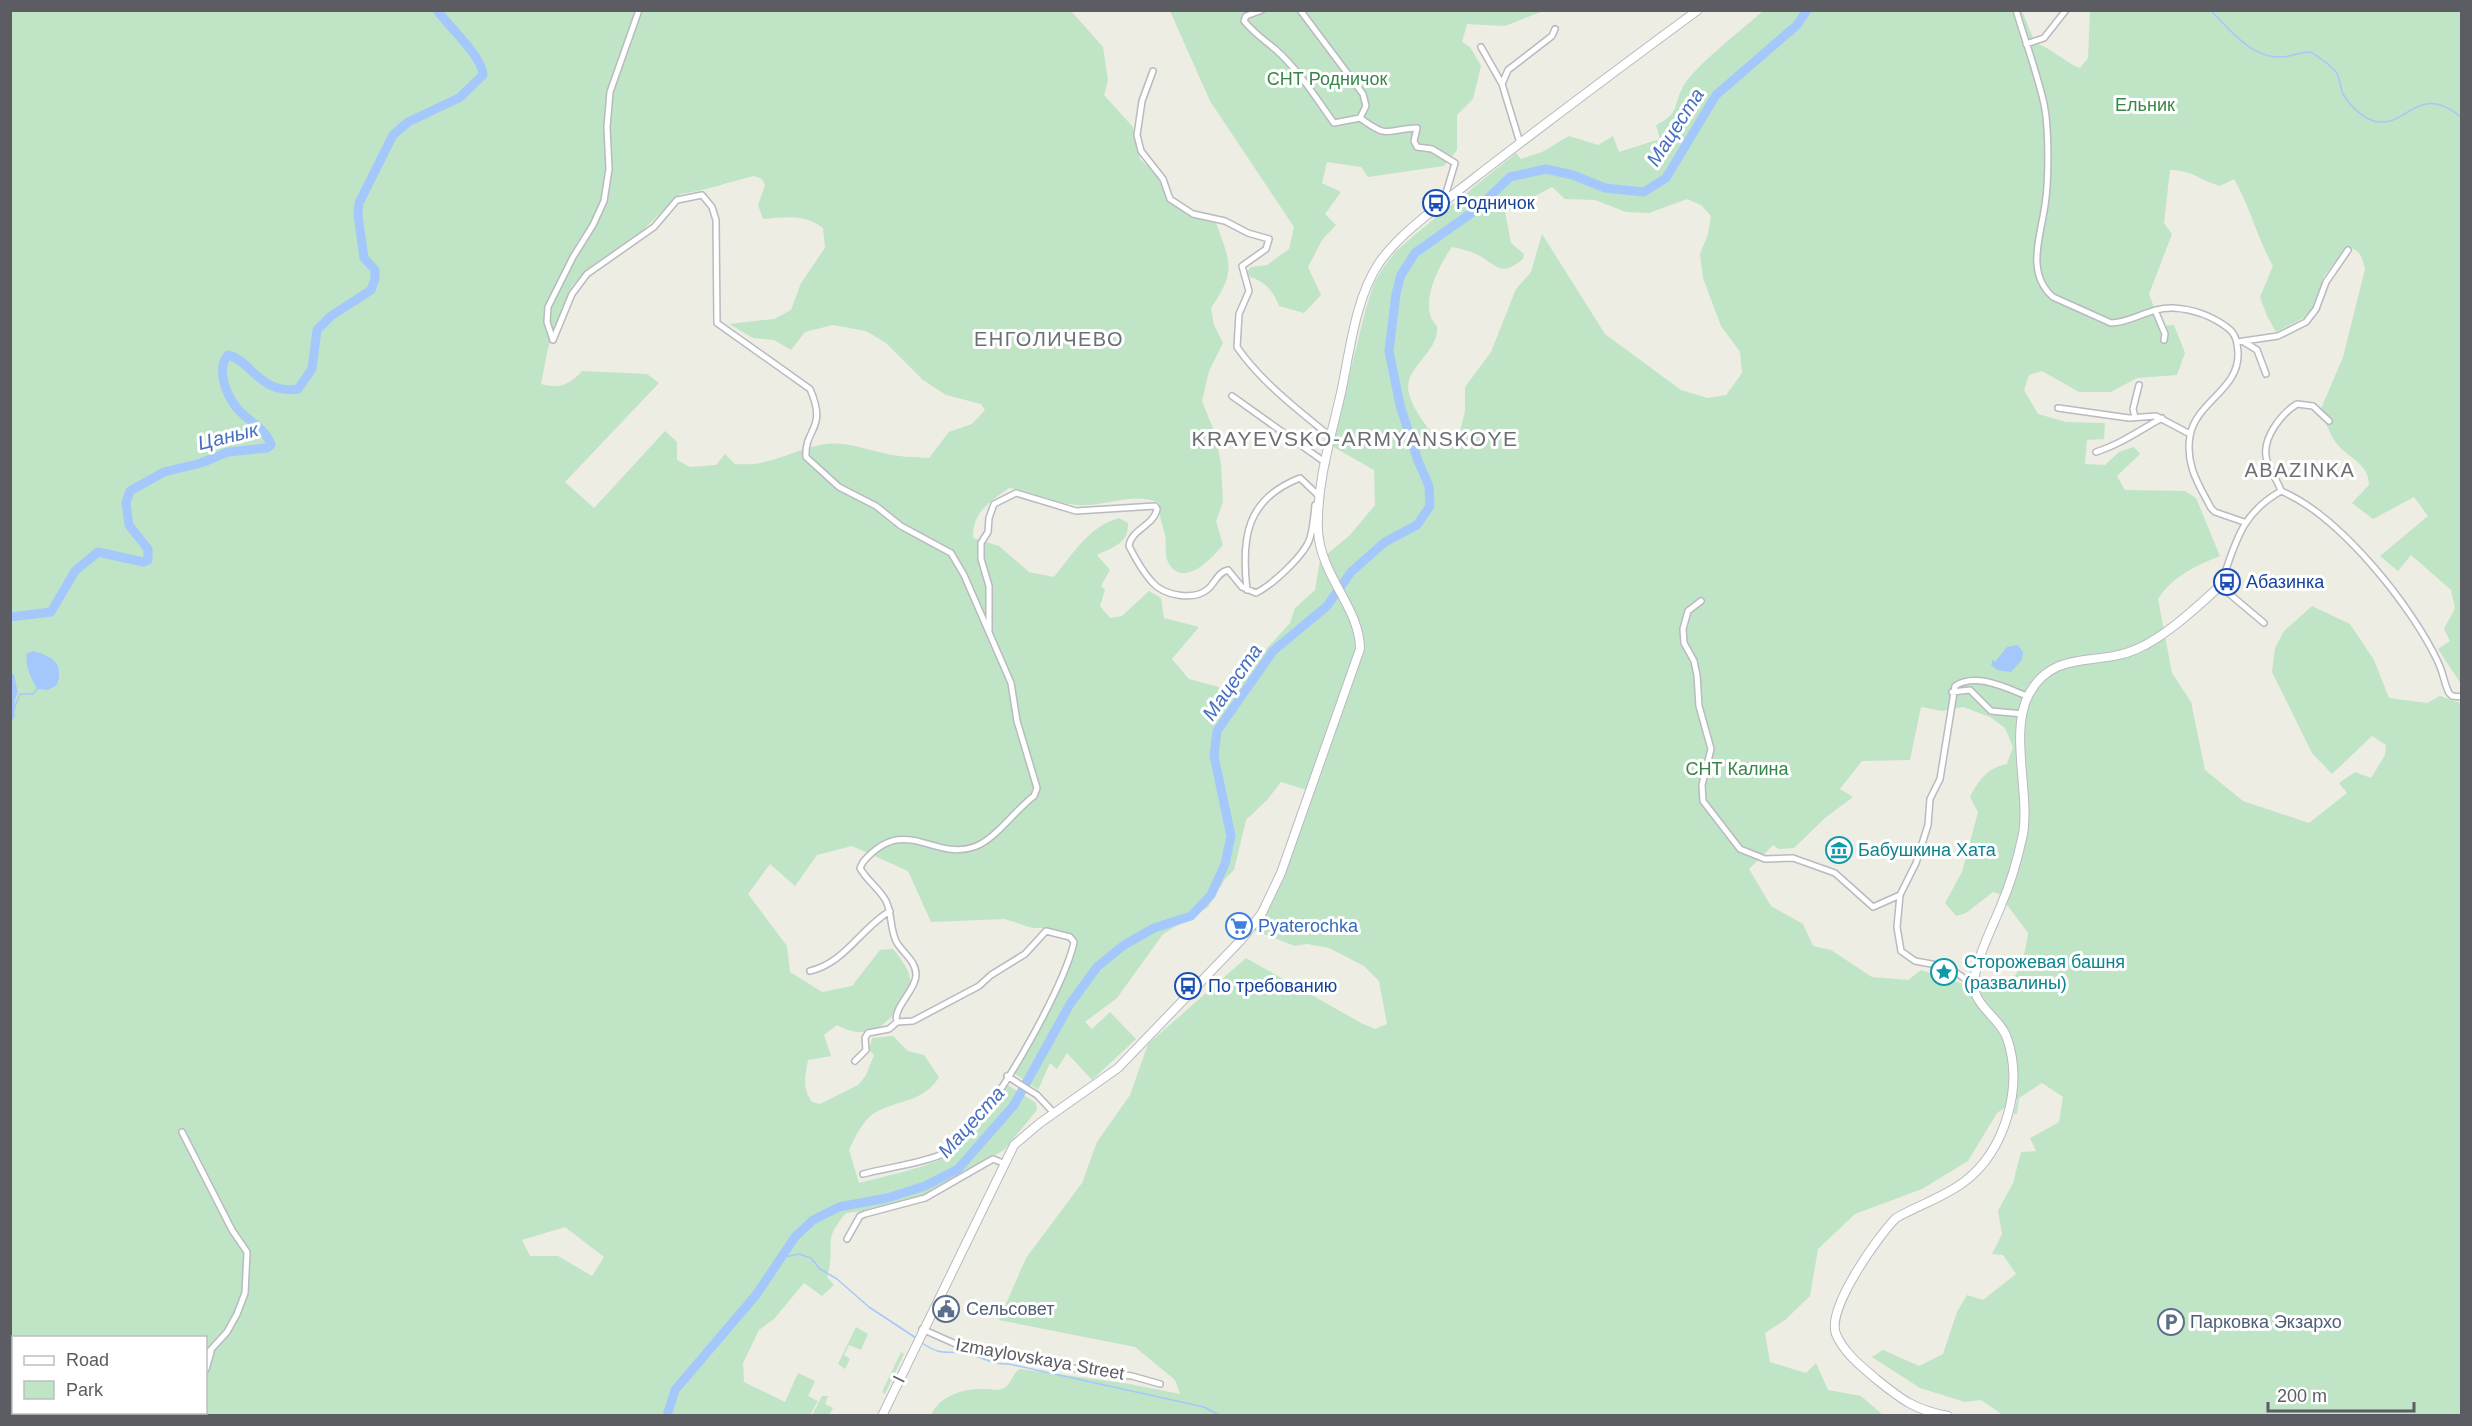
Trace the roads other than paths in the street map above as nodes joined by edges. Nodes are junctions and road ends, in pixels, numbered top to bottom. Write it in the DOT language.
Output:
graph roads {
  1 [pos="639,10"];
  2 [pos="1262,10"];
  3 [pos="1300,10"];
  4 [pos="1698,10"];
  5 [pos="2016,10"];
  6 [pos="2066,10"];
  7 [pos="1555,29"];
  8 [pos="2026,44"];
  9 [pos="1481,47"];
  10 [pos="1153,71"];
  11 [pos="1502,84"];
  12 [pos="1360,118"];
  13 [pos="1520,143"];
  14 [pos="1443,202"];
  15 [pos="2348,250"];
  16 [pos="2155,310"];
  17 [pos="2164,340"];
  18 [pos="2240,342"];
  19 [pos="2266,374"];
  20 [pos="2139,385"];
  21 [pos="1232,396"];
  22 [pos="2125,406"];
  23 [pos="2058,408"];
  24 [pos="2133,409"];
  25 [pos="2135,417"];
  26 [pos="2162,418"];
  27 [pos="2330,421"];
  28 [pos="2190,434"];
  29 [pos="1331,437"];
  30 [pos="2096,452"];
  31 [pos="1326,463"];
  32 [pos="2282,491"];
  33 [pos="1319,496"];
  34 [pos="2244,522"];
  35 [pos="2220,586"];
  36 [pos="1247,590"];
  37 [pos="1701,601"];
  38 [pos="2264,623"];
  39 [pos="989,632"];
  40 [pos="1952,692"];
  41 [pos="2027,696"];
  42 [pos="2462,697"];
  43 [pos="2023,714"];
  44 [pos="1900,894"];
  45 [pos="1890,901"];
  46 [pos="1898,905"];
  47 [pos="890,911"];
  48 [pos="810,971"];
  49 [pos="1974,985"];
  50 [pos="897,1022"];
  51 [pos="855,1061"];
  52 [pos="1008,1076"];
  53 [pos="1054,1113"];
  54 [pos="183,1132"];
  55 [pos="1003,1163"];
  56 [pos="863,1174"];
  57 [pos="847,1239"];
  58 [pos="921,1331"];
  59 [pos="212,1351"];
  60 [pos="207,1354"];
  61 [pos="207,1366"];
  62 [pos="1160,1384"];
  63 [pos="882,1416"];
  64 [pos="1948,1416"];
  1 -- 39 [label="street"];
  2 -- 12 [label="street"];
  3 -- 12 [label="street"];
  4 -- 13 [label="street"];
  5 -- 8 [label="street"];
  6 -- 8 [label="street"];
  7 -- 11 [label="street"];
  8 -- 16 [label="street"];
  9 -- 11 [label="street"];
  10 -- 29 [label="street"];
  11 -- 13 [label="street"];
  12 -- 14 [label="street"];
  13 -- 14 [label="street"];
  14 -- 29 [label="street"];
  15 -- 18 [label="street"];
  16 -- 17 [label="street"];
  16 -- 18 [label="street"];
  18 -- 19 [label="street"];
  18 -- 28 [label="street"];
  20 -- 24 [label="street"];
  21 -- 31 [label="street"];
  22 -- 24 [label="street"];
  23 -- 25 [label="street"];
  24 -- 25 [label="street"];
  25 -- 26 [label="street"];
  26 -- 28 [label="street"];
  26 -- 30 [label="street"];
  27 -- 32 [label="street"];
  28 -- 34 [label="street"];
  29 -- 31 [label="street"];
  31 -- 33 [label="street"];
  32 -- 34 [label="street"];
  32 -- 42 [label="street"];
  33 -- 36 [label="street"];
  33 -- 36 [label="street"];
  33 -- 53 [label="street"];
  34 -- 35 [label="street"];
  35 -- 38 [label="street"];
  35 -- 41 [label="street"];
  36 -- 39 [label="street"];
  37 -- 45 [label="street"];
  39 -- 47 [label="street"];
  40 -- 41 [label="street"];
  40 -- 43 [label="street"];
  40 -- 44 [label="street"];
  41 -- 43 [label="street"];
  43 -- 49 [label="street"];
  44 -- 45 [label="street"];
  44 -- 46 [label="street"];
  45 -- 46 [label="street"];
  46 -- 49 [label="street"];
  47 -- 48 [label="street"];
  47 -- 50 [label="street"];
  49 -- 64 [label="street"];
  50 -- 51 [label="street"];
  50 -- 52 [label="street"];
  52 -- 53 [label="street"];
  52 -- 56 [label="street"];
  53 -- 55 [label="street"];
  54 -- 59 [label="street"];
  55 -- 57 [label="street"];
  55 -- 58 [label="street"];
  58 -- 62 [label="street, Izmaylovskaya Street"];
  58 -- 63 [label="street, I"];
  59 -- 60 [label="street"];
  59 -- 61 [label="street"];
}
